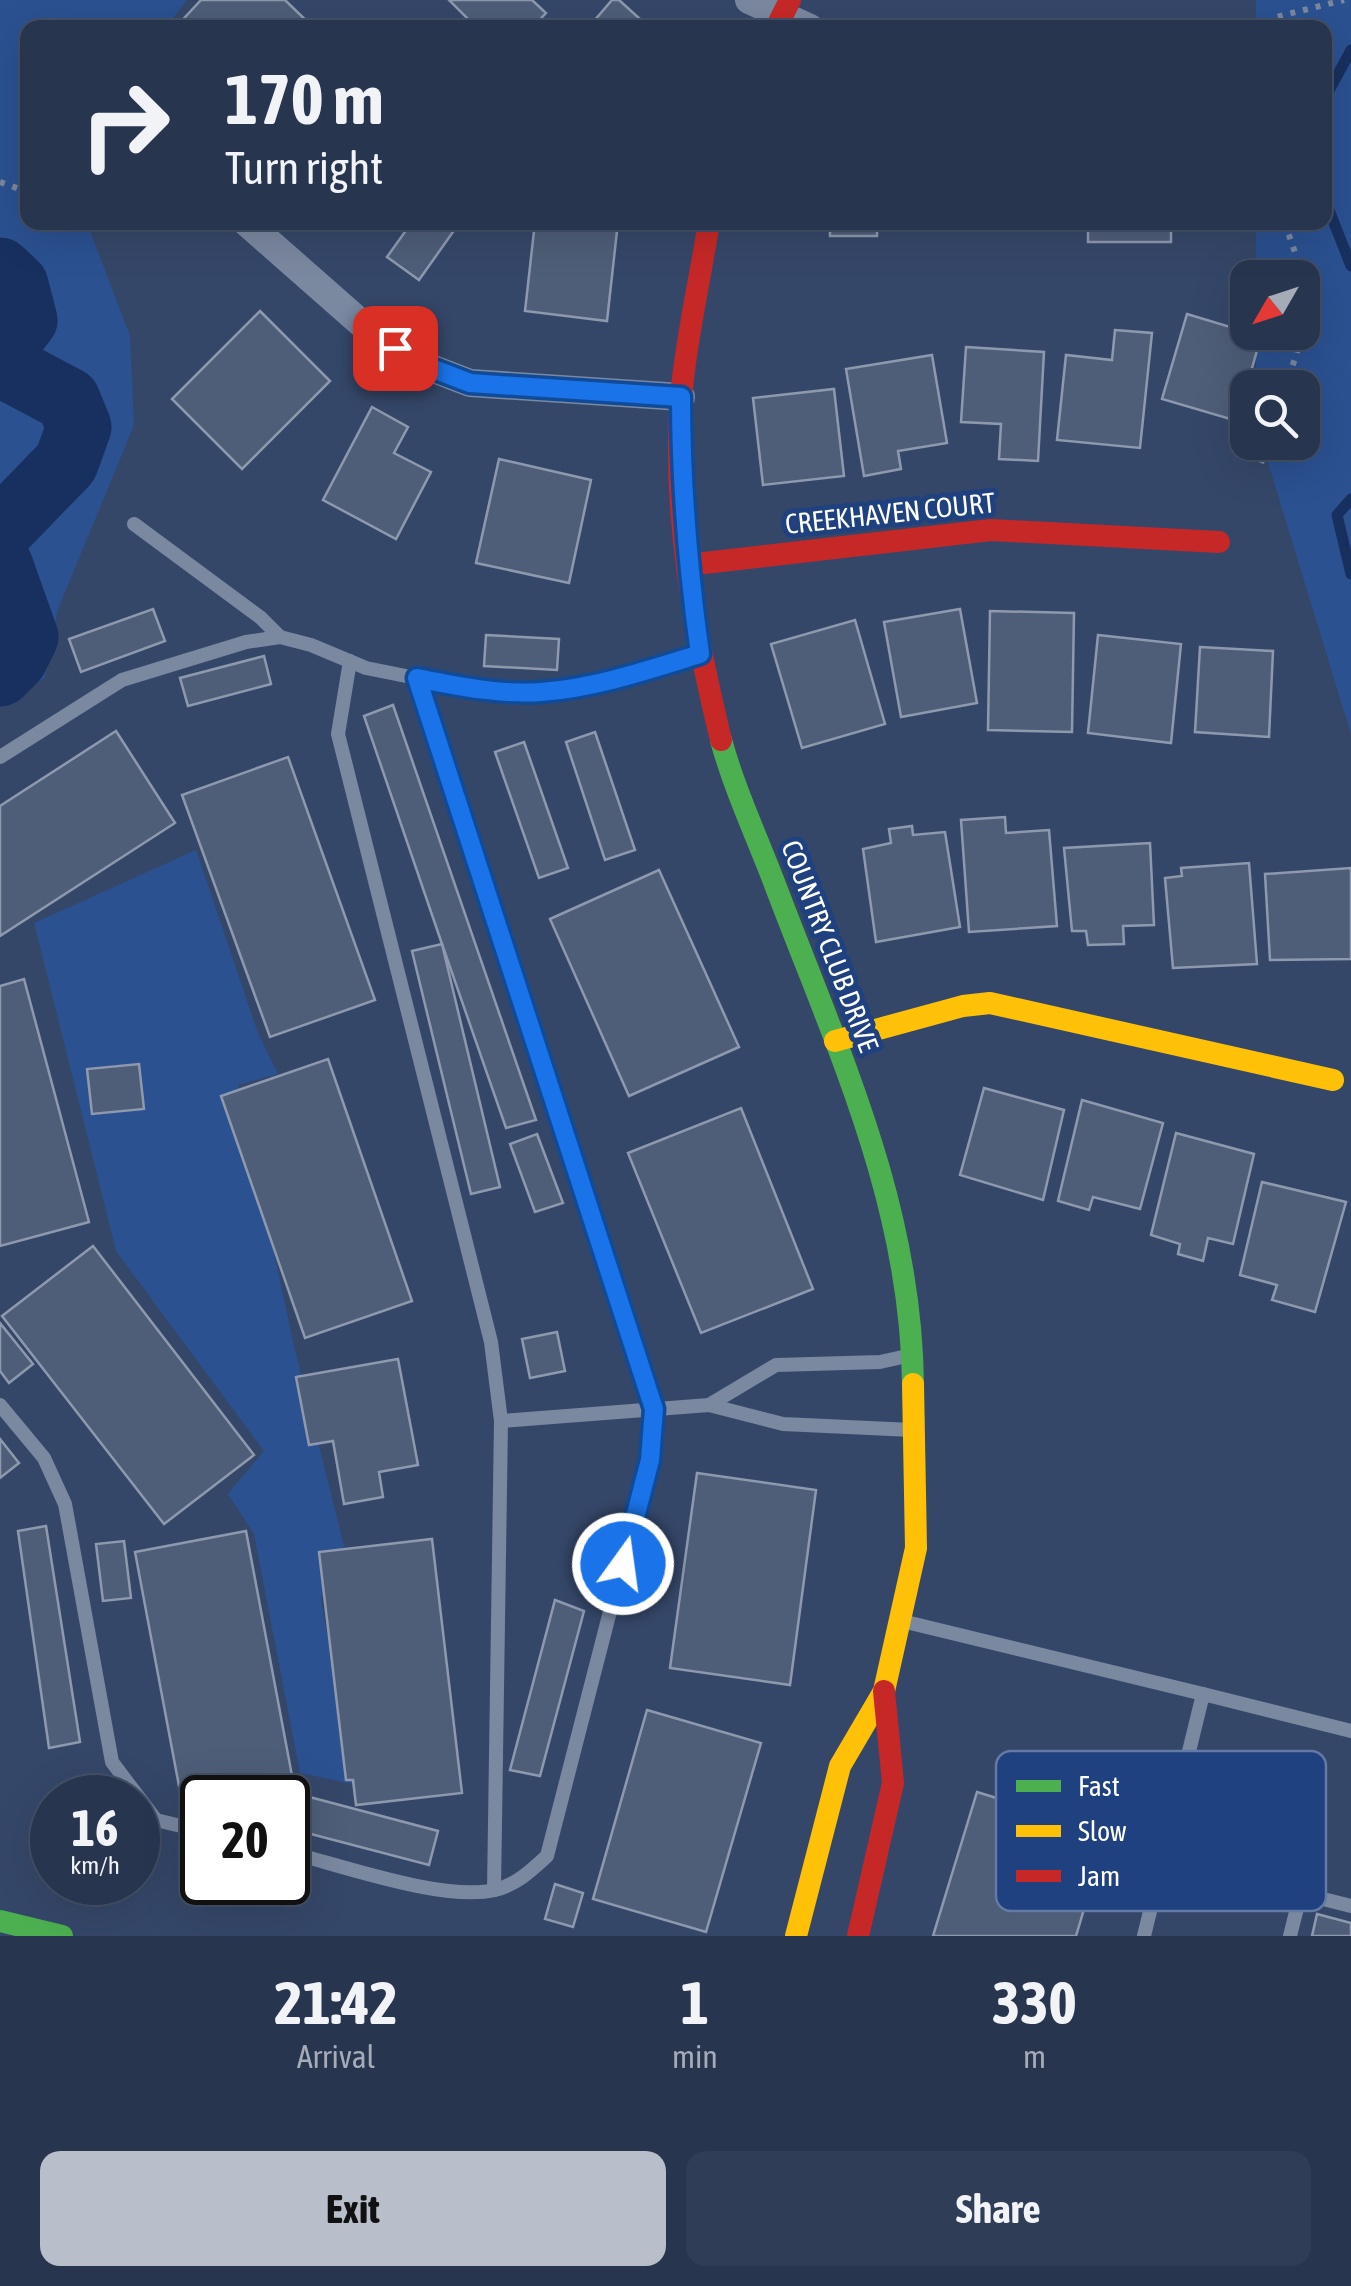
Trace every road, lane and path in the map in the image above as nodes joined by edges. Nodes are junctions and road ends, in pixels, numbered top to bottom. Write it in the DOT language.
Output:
graph roads {
  1 [pos="748,0"];
  2 [pos="1344,0"];
  3 [pos="782,15"];
  4 [pos="1275,20"];
  5 [pos="255,230"];
  6 [pos="707,230"];
  7 [pos="1287,230"];
  8 [pos="1291,370"];
  9 [pos="681,397"];
  10 [pos="1262,460"];
  11 [pos="1260,464"];
  12 [pos="134,524"];
  13 [pos="1220,542"];
  14 [pos="688,565"];
  15 [pos="280,637"];
  16 [pos="700,654"];
  17 [pos="350,661"];
  18 [pos="417,678"];
  19 [pos="0,757"];
  20 [pos="834,1041"];
  21 [pos="1333,1080"];
  22 [pos="913,1354"];
  23 [pos="0,1405"];
  24 [pos="710,1405"];
  25 [pos="654,1409"];
  26 [pos="501,1421"];
  27 [pos="916,1431"];
  28 [pos="900,1621"];
  29 [pos="884,1691"];
  30 [pos="1203,1694"];
  31 [pos="1351,1731"];
  32 [pos="1189,1751"];
  33 [pos="180,1826"];
  34 [pos="310,1857"];
  35 [pos="846,1860"];
  36 [pos="494,1890"];
  37 [pos="1326,1900"];
  38 [pos="1351,1906"];
  39 [pos="1150,1911"];
  40 [pos="1295,1911"];
  41 [pos="0,1920"];
  42 [pos="62,1936"];
  43 [pos="796,1936"];
  44 [pos="858,1936"];
  45 [pos="1144,1936"];
  46 [pos="1290,1936"];
  1 -- 3 [label="street"];
  2 -- 4 [label="path"];
  5 -- 9 [label="street"];
  6 -- 9 [label="street, COUNTRY CLUB DRIVE"];
  7 -- 8 [label="path"];
  9 -- 14 [label="street, COUNTRY CLUB DRIVE"];
  10 -- 11 [label="path"];
  12 -- 15 [label="lane"];
  13 -- 14 [label="street, CREEKHAVEN COURT"];
  14 -- 16 [label="street, COUNTRY CLUB DRIVE"];
  15 -- 17 [label="lane"];
  15 -- 19 [label="lane"];
  16 -- 18 [label="lane"];
  16 -- 20 [label="street, COUNTRY CLUB DRIVE"];
  17 -- 18 [label="lane"];
  17 -- 26 [label="lane"];
  18 -- 25 [label="lane"];
  20 -- 21 [label="street"];
  20 -- 22 [label="street, COUNTRY CLUB DRIVE"];
  22 -- 24 [label="lane"];
  22 -- 27 [label="street, COUNTRY CLUB DRIVE"];
  23 -- 33 [label="lane"];
  24 -- 25 [label="lane"];
  24 -- 27 [label="lane"];
  25 -- 26 [label="lane"];
  25 -- 36 [label="lane"];
  26 -- 36 [label="lane"];
  27 -- 28 [label="street, COUNTRY CLUB DRIVE"];
  28 -- 29 [label="street, COUNTRY CLUB DRIVE"];
  28 -- 30 [label="lane"];
  29 -- 35 [label="street, COUNTRY CLUB DRIVE"];
  29 -- 35 [label="street, COUNTRY CLUB DRIVE"];
  30 -- 31 [label="lane"];
  30 -- 32 [label="lane"];
  34 -- 36 [label="lane"];
  35 -- 43 [label="street, COUNTRY CLUB DRIVE"];
  35 -- 44 [label="street, COUNTRY CLUB DRIVE"];
  37 -- 38 [label="lane"];
  39 -- 45 [label="lane"];
  40 -- 46 [label="lane"];
  41 -- 42 [label="street"];
}
